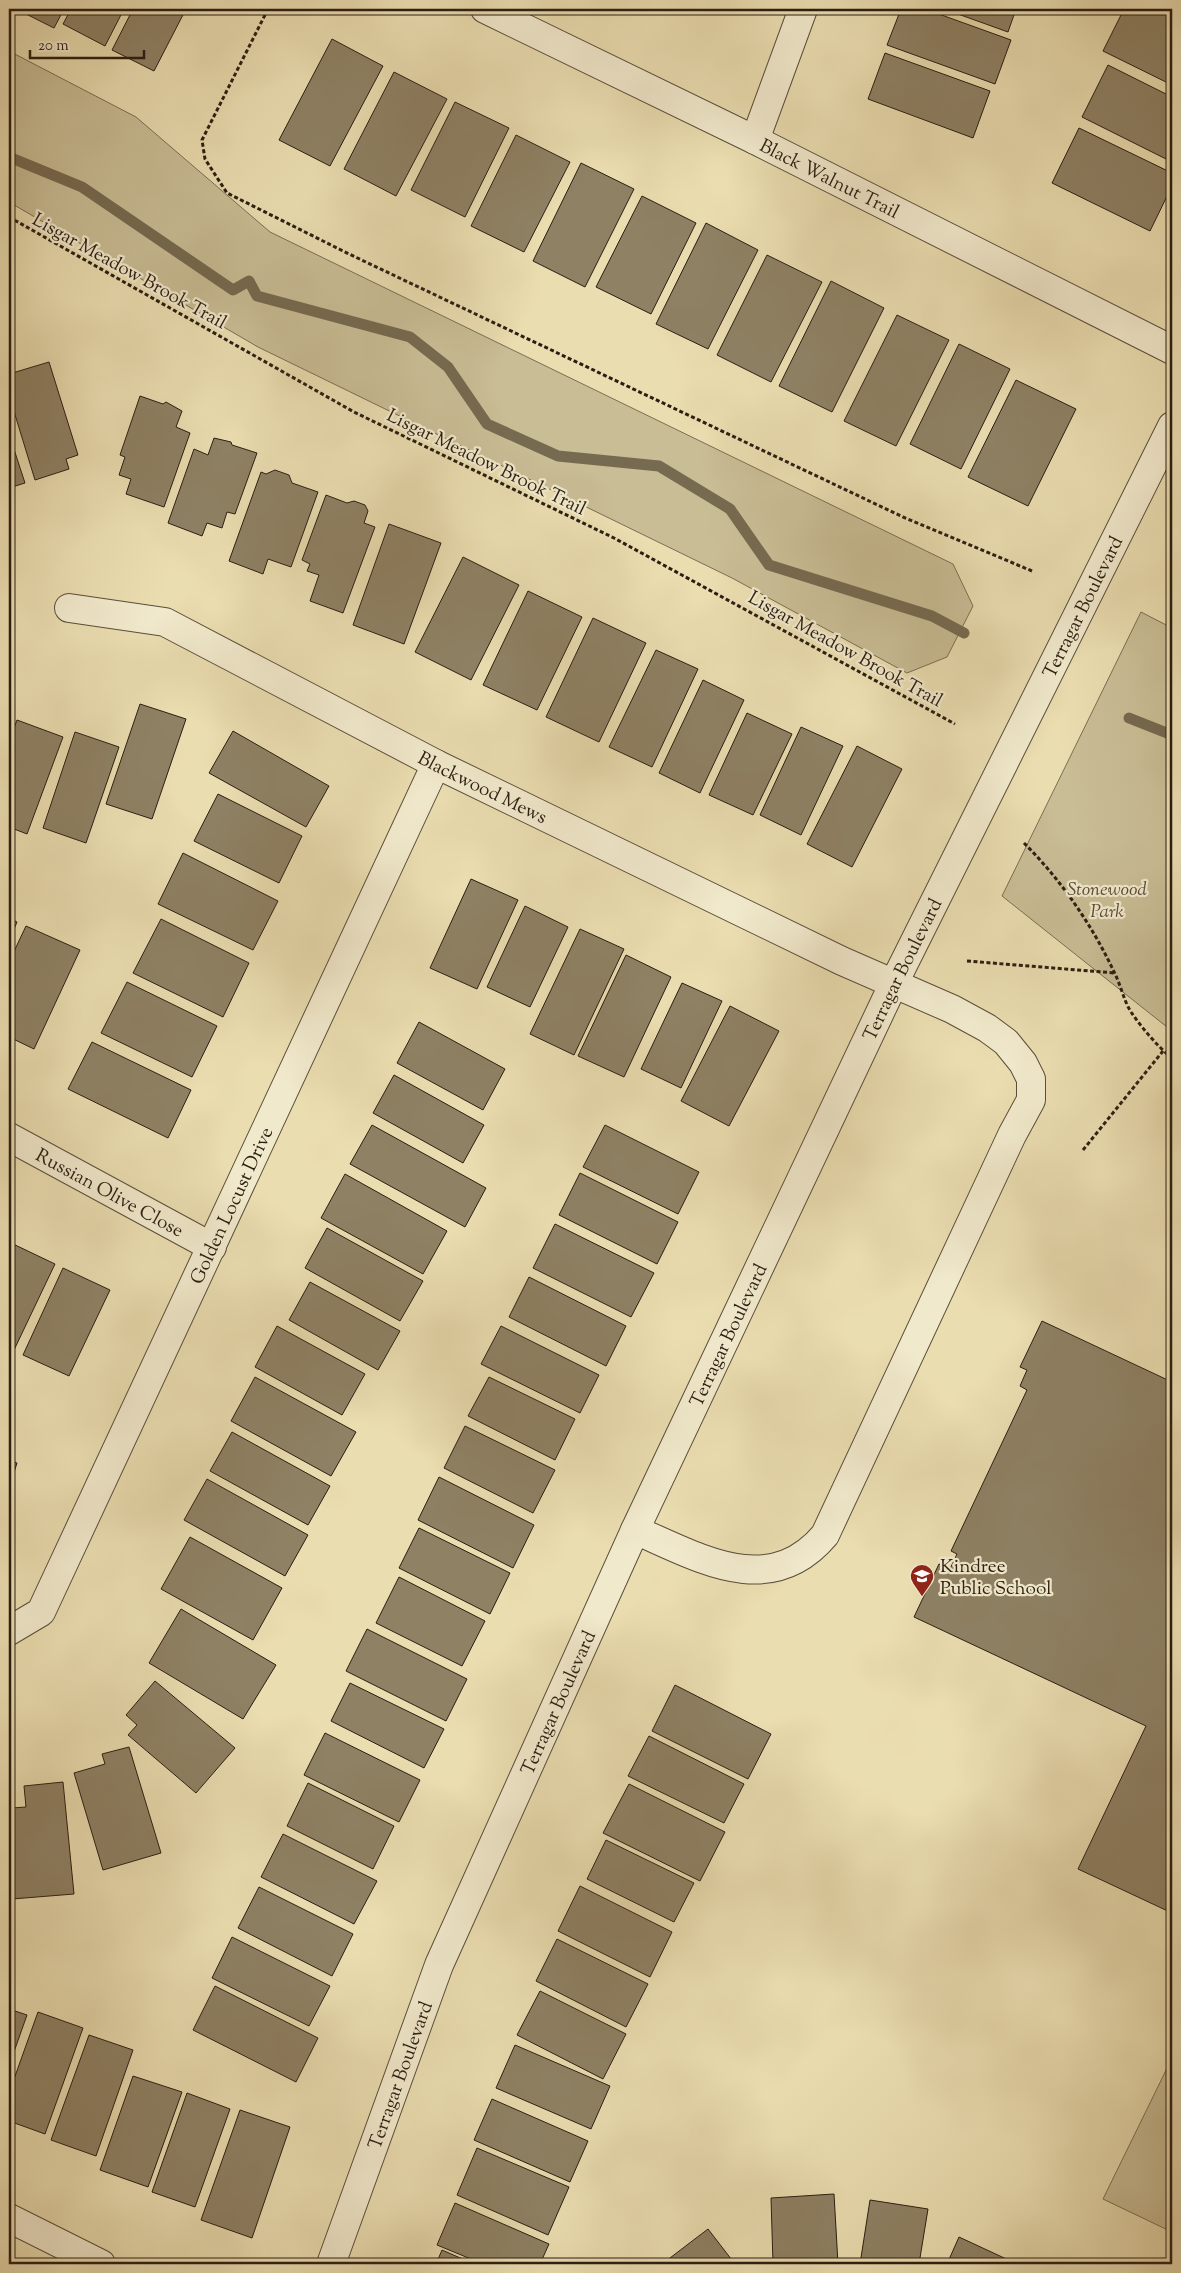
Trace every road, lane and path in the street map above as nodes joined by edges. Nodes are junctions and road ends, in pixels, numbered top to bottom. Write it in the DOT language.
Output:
graph roads {
  1 [pos="268,9"];
  2 [pos="485,9"];
  3 [pos="803,9"];
  4 [pos="755,140"];
  5 [pos="9,217"];
  6 [pos="1172,350"];
  7 [pos="1172,426"];
  8 [pos="1032,571"];
  9 [pos="69,608"];
  10 [pos="955,724"];
  11 [pos="436,764"];
  12 [pos="1024,843"];
  13 [pos="967,961"];
  14 [pos="1115,973"];
  15 [pos="893,985"];
  16 [pos="1163,1050"];
  17 [pos="1172,1058"];
  18 [pos="9,1137"];
  19 [pos="1083,1150"];
  20 [pos="212,1247"];
  21 [pos="635,1530"];
  22 [pos="9,1631"];
  23 [pos="9,2218"];
  24 [pos="101,2264"];
  25 [pos="331,2264"];
  1 -- 8 [label="path"];
  2 -- 4 [label="street, Black Walnut Trail"];
  3 -- 4 [label="street"];
  4 -- 6 [label="street, Black Walnut Trail"];
  5 -- 10 [label="path, Lisgar Meadow Brook Trail"];
  7 -- 15 [label="street, Terragar Boulevard"];
  9 -- 11 [label="street, Blackwood Mews"];
  11 -- 15 [label="street, Blackwood Mews"];
  11 -- 20 [label="street, Golden Locust Drive"];
  12 -- 14 [label="path"];
  13 -- 14 [label="path"];
  14 -- 16 [label="path"];
  15 -- 21 [label="street, Terragar Boulevard"];
  15 -- 21 [label="street, Blackwood Mews"];
  16 -- 17 [label="path"];
  16 -- 19 [label="path"];
  18 -- 20 [label="street, Russian Olive Close"];
  20 -- 22 [label="street, Golden Locust Drive"];
  21 -- 25 [label="street, Terragar Boulevard"];
  23 -- 24 [label="street"];
}
